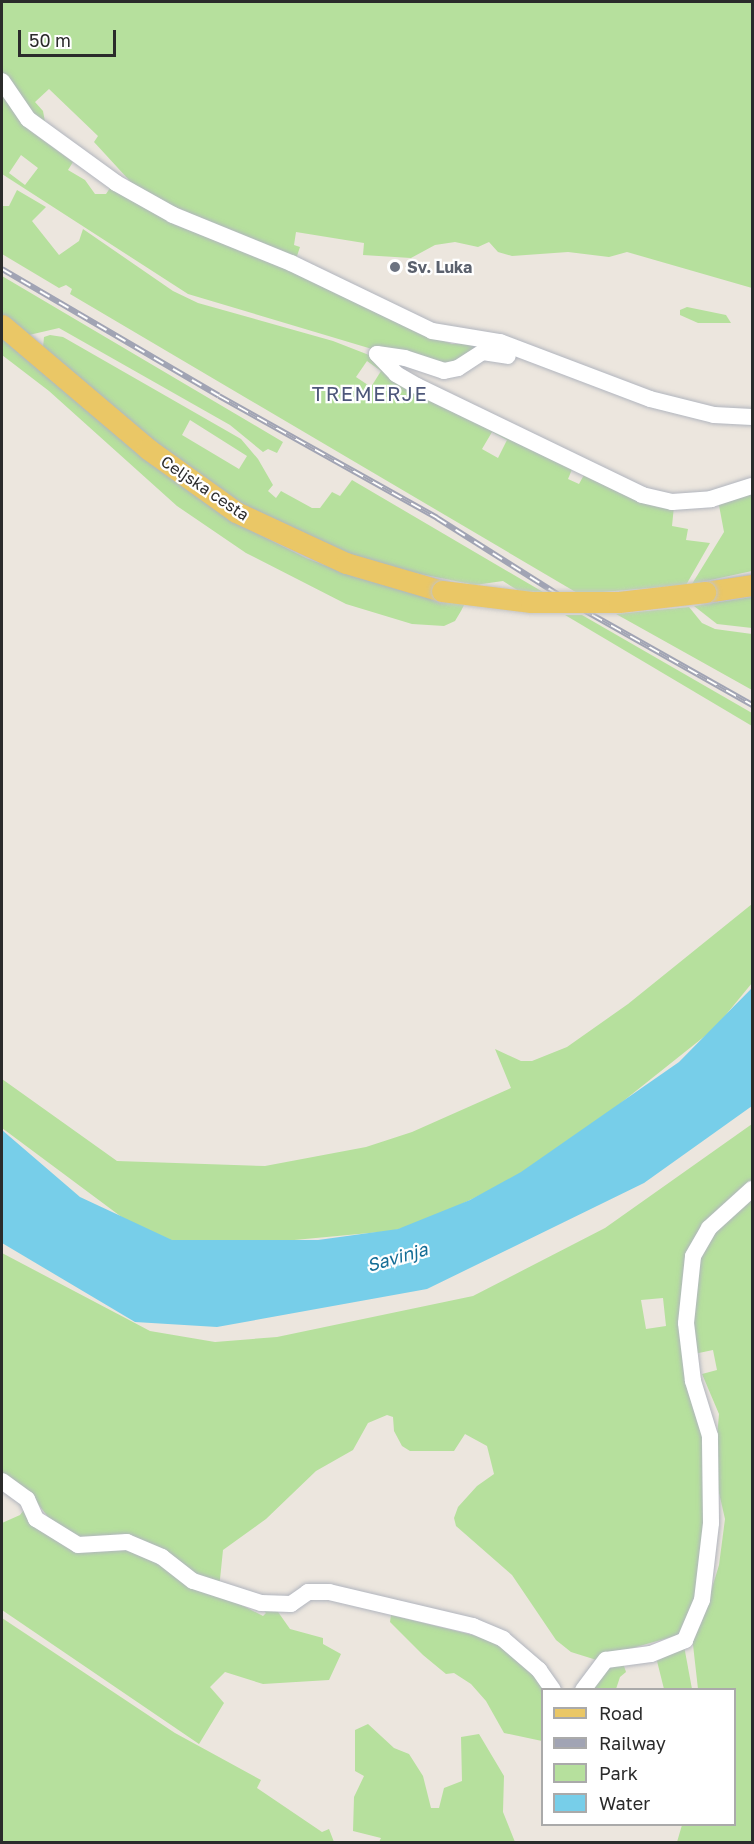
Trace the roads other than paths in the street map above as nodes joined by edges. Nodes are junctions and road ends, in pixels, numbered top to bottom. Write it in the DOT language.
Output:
graph roads {
  1 [pos="2,81"];
  2 [pos="2,325"];
  3 [pos="534,357"];
  4 [pos="753,417"];
  5 [pos="753,486"];
  6 [pos="753,585"];
  7 [pos="753,1190"];
  8 [pos="2,1481"];
  9 [pos="552,1688"];
  10 [pos="584,1688"];
  1 -- 3 [label="street"];
  2 -- 6 [label="main road, Celjska cesta, bridge"];
  3 -- 4 [label="street"];
  3 -- 5 [label="street"];
  7 -- 10 [label="street"];
  8 -- 9 [label="street"];
}
